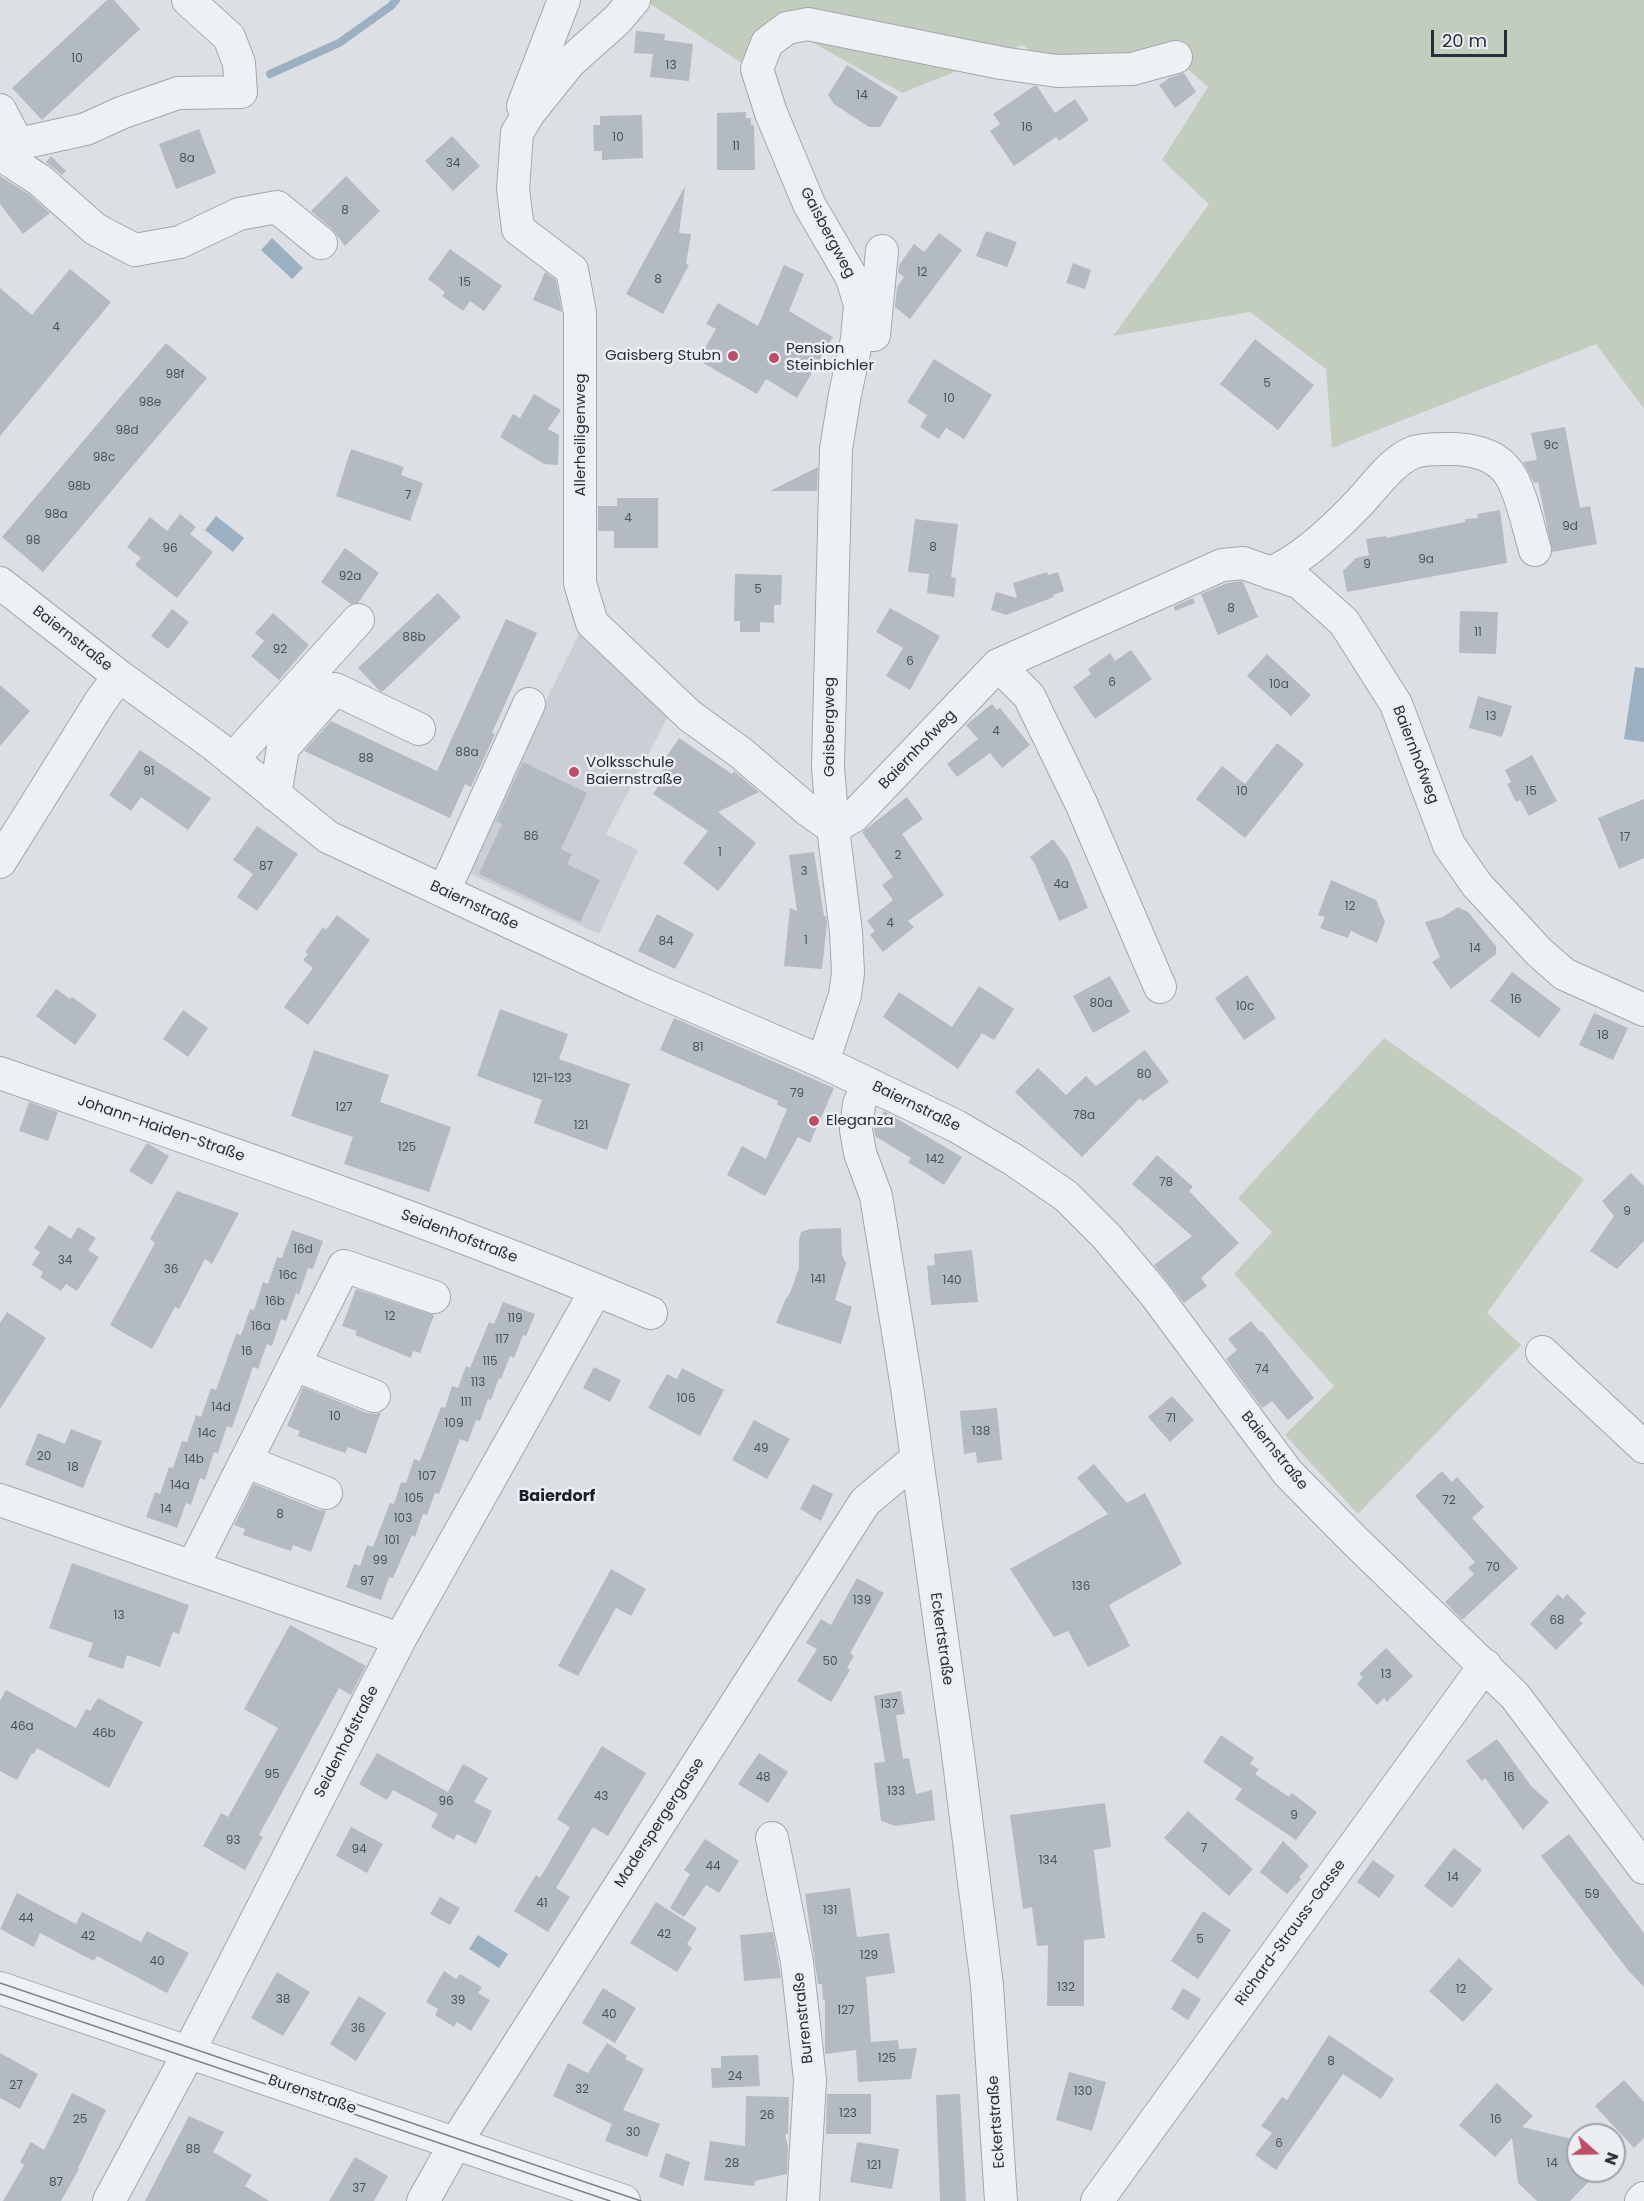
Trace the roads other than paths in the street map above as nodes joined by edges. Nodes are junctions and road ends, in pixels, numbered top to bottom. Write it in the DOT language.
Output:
graph roads {
  1 [pos="188,0"];
  2 [pos="564,0"];
  3 [pos="634,0"];
  4 [pos="1176,57"];
  5 [pos="0,110"];
  6 [pos="522,125"];
  7 [pos="6,150"];
  8 [pos="321,243"];
  9 [pos="882,251"];
  10 [pos="845,394"];
  11 [pos="1535,550"];
  12 [pos="1270,573"];
  13 [pos="0,583"];
  14 [pos="358,620"];
  15 [pos="998,665"];
  16 [pos="119,676"];
  17 [pos="529,704"];
  18 [pos="419,729"];
  19 [pos="232,760"];
  20 [pos="275,795"];
  21 [pos="833,828"];
  22 [pos="0,862"];
  23 [pos="444,891"];
  24 [pos="1160,987"];
  25 [pos="1644,1010"];
  26 [pos="823,1062"];
  27 [pos="0,1073"];
  28 [pos="868,1084"];
  29 [pos="321,1184"];
  30 [pos="597,1290"];
  31 [pos="434,1297"];
  32 [pos="651,1313"];
  33 [pos="1542,1352"];
  34 [pos="295,1365"];
  35 [pos="374,1396"];
  36 [pos="1644,1448"];
  37 [pos="916,1459"];
  38 [pos="247,1462"];
  39 [pos="326,1493"];
  40 [pos="0,1500"];
  41 [pos="193,1566"];
  42 [pos="400,1639"];
  43 [pos="1485,1665"];
  44 [pos="772,1838"];
  45 [pos="1643,1864"];
  46 [pos="0,1989"];
  47 [pos="188,2052"];
  48 [pos="456,2144"];
  49 [pos="109,2201"];
  50 [pos="423,2201"];
  51 [pos="624,2201"];
  52 [pos="803,2201"];
  53 [pos="1001,2201"];
  54 [pos="1097,2201"];
  1 -- 7 [label="street"];
  2 -- 6 [label="street"];
  3 -- 6 [label="street, Allerheiligenweg"];
  4 -- 10 [label="street, Gaisbergweg"];
  5 -- 7 [label="street"];
  6 -- 21 [label="street, Allerheiligenweg"];
  7 -- 8 [label="street"];
  9 -- 10 [label="street"];
  10 -- 21 [label="street, Gaisbergweg"];
  11 -- 12 [label="street"];
  12 -- 15 [label="street, Baiernhofweg"];
  12 -- 25 [label="street, Baiernhofweg"];
  13 -- 16 [label="street, Baiernstraße"];
  14 -- 19 [label="street"];
  15 -- 21 [label="street, Baiernhofweg"];
  15 -- 24 [label="street"];
  16 -- 19 [label="street, Baiernstraße"];
  16 -- 22 [label="street"];
  17 -- 23 [label="street"];
  18 -- 20 [label="street"];
  19 -- 20 [label="street, Baiernstraße"];
  20 -- 23 [label="street, Baiernstraße"];
  21 -- 26 [label="street, Gaisbergweg"];
  23 -- 26 [label="street, Baiernstraße"];
  26 -- 28 [label="street, Baiernstraße"];
  27 -- 29 [label="street, Johann-Haiden-Straße"];
  28 -- 37 [label="street, Eckertstraße"];
  28 -- 43 [label="street, Baiernstraße"];
  29 -- 30 [label="street, Seidenhofstraße"];
  30 -- 32 [label="street, Seidenhofstraße"];
  30 -- 42 [label="street, Seidenhofstraße"];
  31 -- 34 [label="street"];
  33 -- 36 [label="street"];
  34 -- 35 [label="street"];
  34 -- 38 [label="street"];
  37 -- 48 [label="street, Maderspergergasse"];
  37 -- 53 [label="street, Eckertstraße"];
  38 -- 39 [label="street"];
  38 -- 41 [label="street"];
  40 -- 41 [label="street"];
  41 -- 42 [label="street"];
  42 -- 47 [label="street, Seidenhofstraße"];
  43 -- 45 [label="street, Baiernstraße"];
  43 -- 54 [label="street, Richard-Strauss-Gasse"];
  44 -- 52 [label="street, Burenstraße"];
  46 -- 47 [label="street, Burenstraße"];
  47 -- 48 [label="street, Burenstraße"];
  47 -- 49 [label="street, Seidenhofstraße"];
  48 -- 50 [label="street, Maderspergergasse"];
  48 -- 51 [label="street, Burenstraße"];
}
